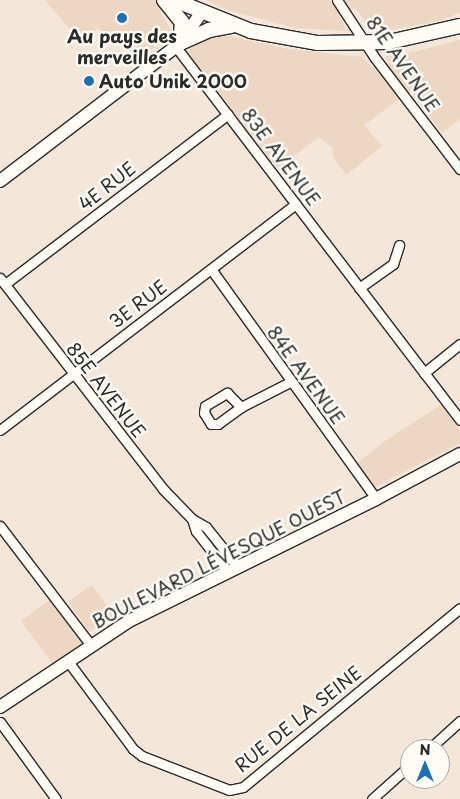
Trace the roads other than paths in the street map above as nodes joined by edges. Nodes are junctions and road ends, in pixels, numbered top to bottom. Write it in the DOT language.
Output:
graph roads {
  1 [pos="164,0"];
  2 [pos="174,0"];
  3 [pos="337,0"];
  4 [pos="201,13"];
  5 [pos="234,26"];
  6 [pos="460,26"];
  7 [pos="367,44"];
  8 [pos="178,45"];
  9 [pos="228,114"];
  10 [pos="460,170"];
  11 [pos="0,180"];
  12 [pos="296,204"];
  13 [pos="399,245"];
  14 [pos="210,269"];
  15 [pos="3,281"];
  16 [pos="359,288"];
  17 [pos="460,344"];
  18 [pos="424,373"];
  19 [pos="73,374"];
  20 [pos="290,382"];
  21 [pos="241,407"];
  22 [pos="460,420"];
  23 [pos="0,430"];
  24 [pos="460,454"];
  25 [pos="376,499"];
  26 [pos="0,526"];
  27 [pos="232,569"];
  28 [pos="460,608"];
  29 [pos="90,644"];
  30 [pos="66,660"];
  31 [pos="0,707"];
  32 [pos="460,721"];
  33 [pos="0,722"];
  34 [pos="439,739"];
  35 [pos="400,774"];
  36 [pos="56,799"];
  37 [pos="372,799"];
  1 -- 8 [label="main road"];
  2 -- 4 [label="main road"];
  3 -- 7 [label="street, 81E AVENUE"];
  4 -- 5 [label="main road"];
  4 -- 8 [label="street"];
  5 -- 7 [label="main road"];
  5 -- 8 [label="main road"];
  6 -- 7 [label="main road"];
  7 -- 10 [label="street, 81E AVENUE"];
  8 -- 9 [label="street, 83E AVENUE"];
  8 -- 11 [label="street"];
  9 -- 12 [label="street, 83E AVENUE"];
  9 -- 15 [label="street, 4E RUE"];
  12 -- 14 [label="street, 3E RUE"];
  12 -- 16 [label="street, 83E AVENUE"];
  13 -- 16 [label="street"];
  14 -- 19 [label="street, 3E RUE"];
  14 -- 20 [label="street, 84E AVENUE"];
  15 -- 19 [label="street, 85E AVENUE"];
  16 -- 18 [label="street, 83E AVENUE"];
  17 -- 18 [label="street"];
  18 -- 22 [label="street, 83E AVENUE"];
  19 -- 23 [label="street, 3E RUE"];
  19 -- 27 [label="street, 85E AVENUE"];
  20 -- 21 [label="street"];
  20 -- 25 [label="street, 84E AVENUE"];
  24 -- 25 [label="street, BOULEVARD LÉVESQUE OUEST"];
  25 -- 27 [label="street, BOULEVARD LÉVESQUE OUEST"];
  26 -- 29 [label="street"];
  27 -- 29 [label="street, BOULEVARD LÉVESQUE OUEST"];
  28 -- 30 [label="street, RUE DE LA SEINE"];
  29 -- 30 [label="street, BOULEVARD LÉVESQUE OUEST"];
  30 -- 31 [label="street, BOULEVARD LÉVESQUE OUEST"];
  32 -- 34 [label="street"];
  33 -- 36 [label="street"];
  35 -- 37 [label="street"];
}
